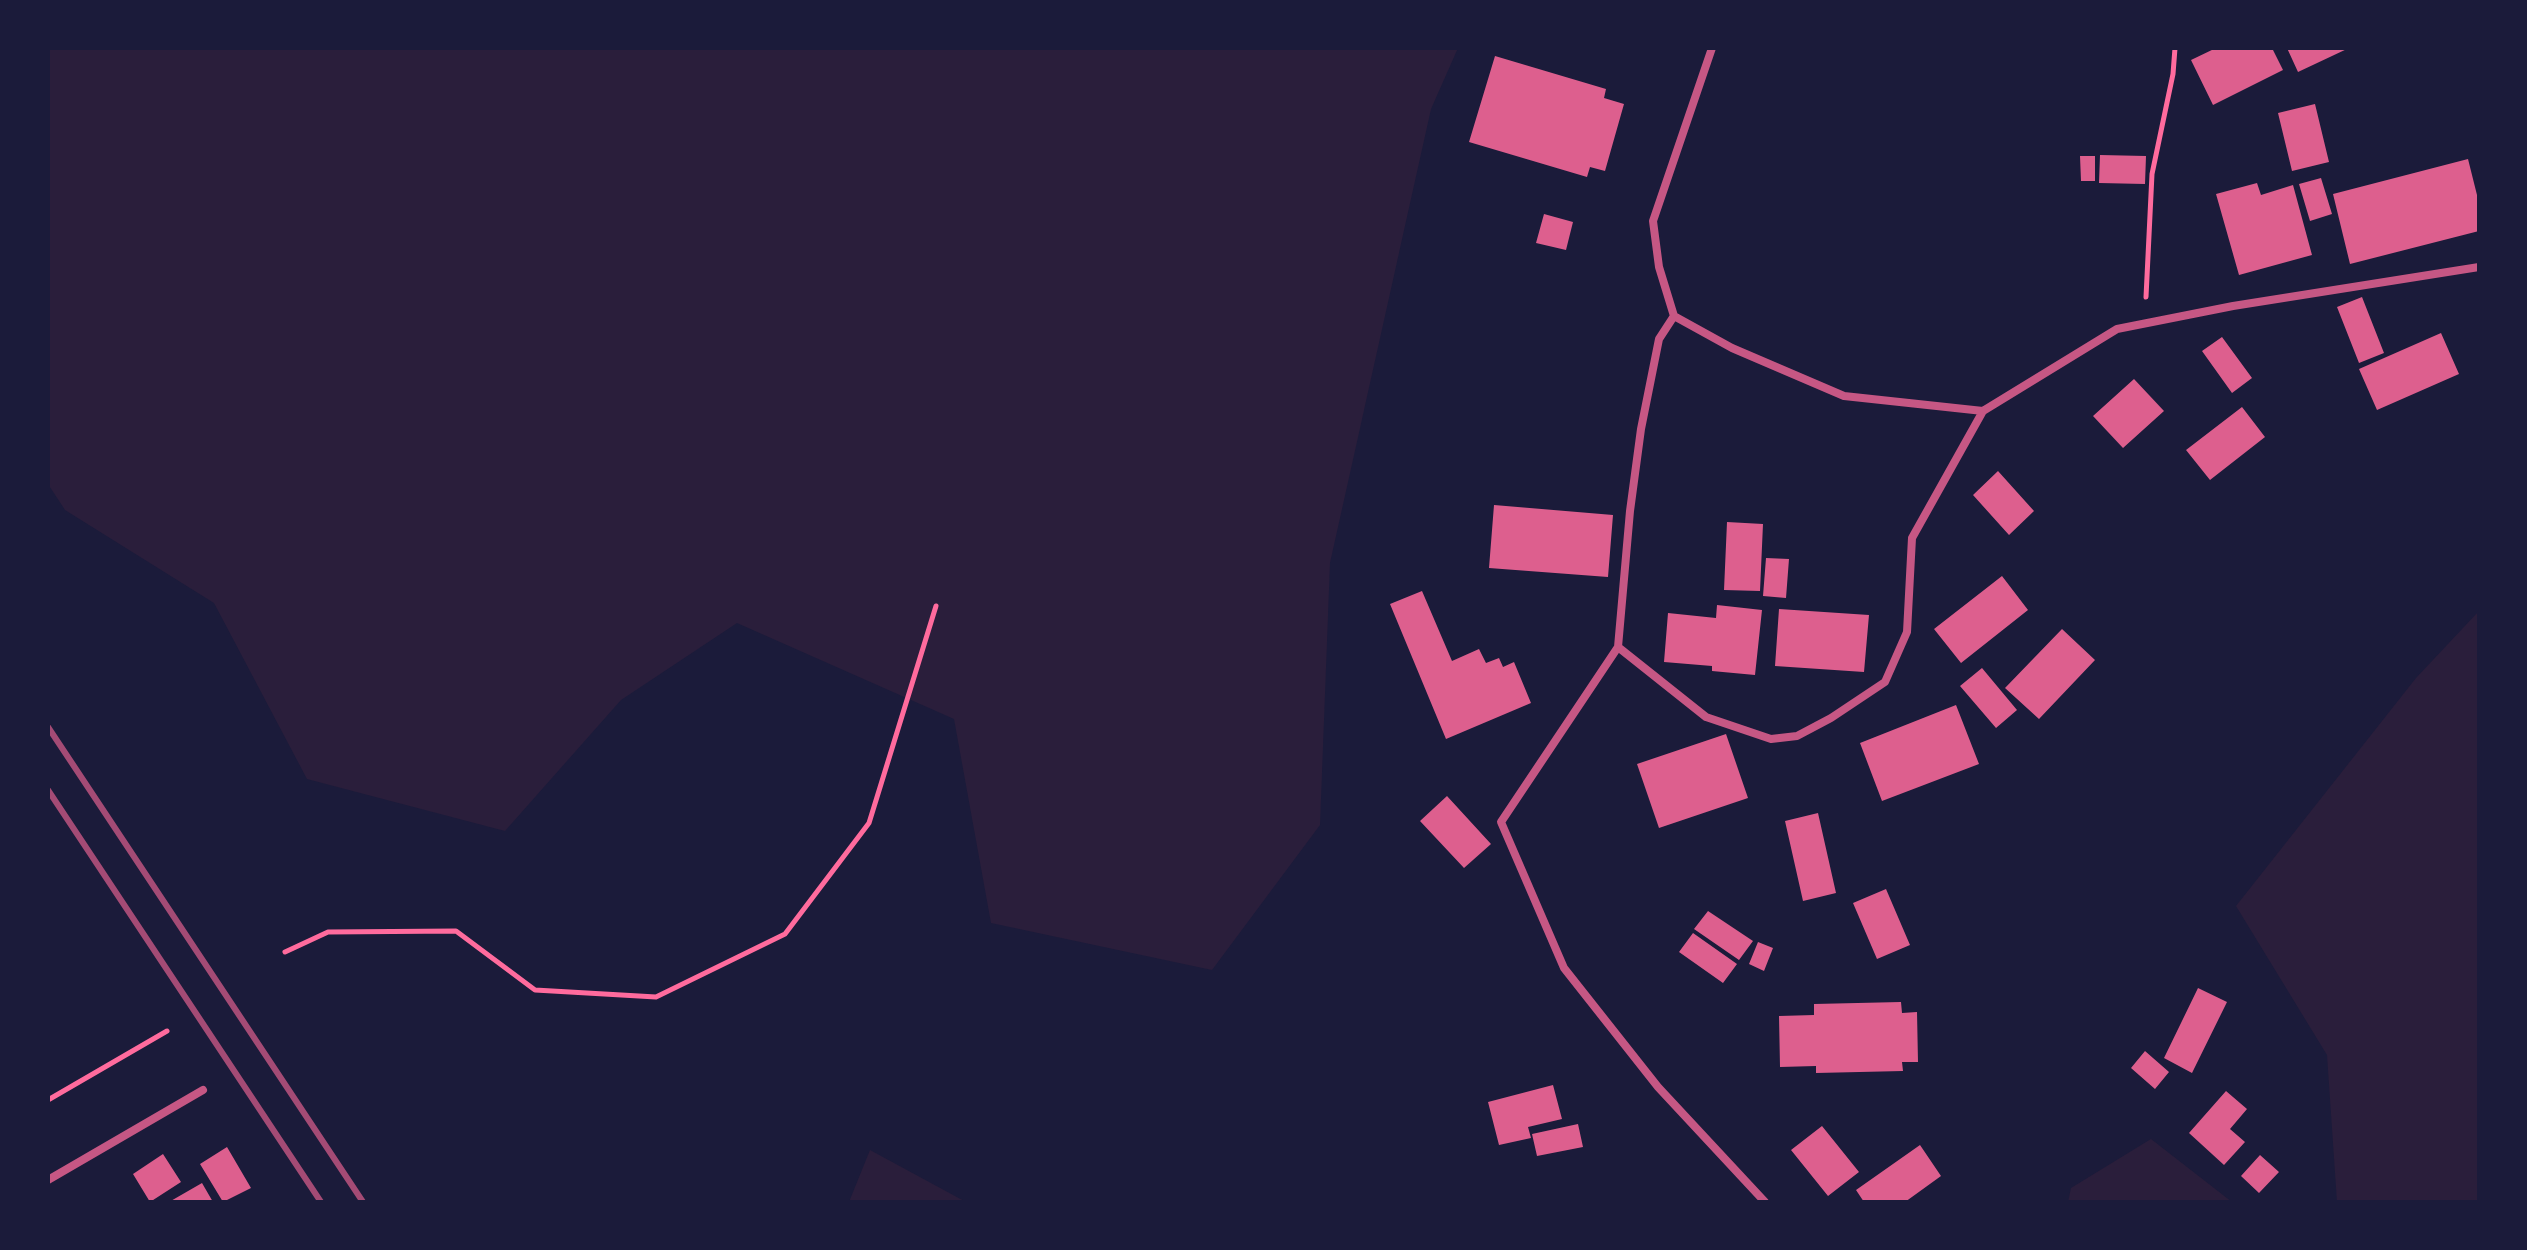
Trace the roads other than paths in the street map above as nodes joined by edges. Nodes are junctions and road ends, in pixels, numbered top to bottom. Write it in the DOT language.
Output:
graph roads {
  1 [pos="1712,48"];
  2 [pos="2479,267"];
  3 [pos="1674,316"];
  4 [pos="1983,411"];
  5 [pos="1618,647"];
  6 [pos="203,1090"];
  7 [pos="48,1180"];
  8 [pos="1765,1202"];
  1 -- 3 [label="street"];
  2 -- 4 [label="street"];
  3 -- 4 [label="street"];
  3 -- 5 [label="street"];
  4 -- 5 [label="street"];
  5 -- 8 [label="street"];
  6 -- 7 [label="street"];
}
